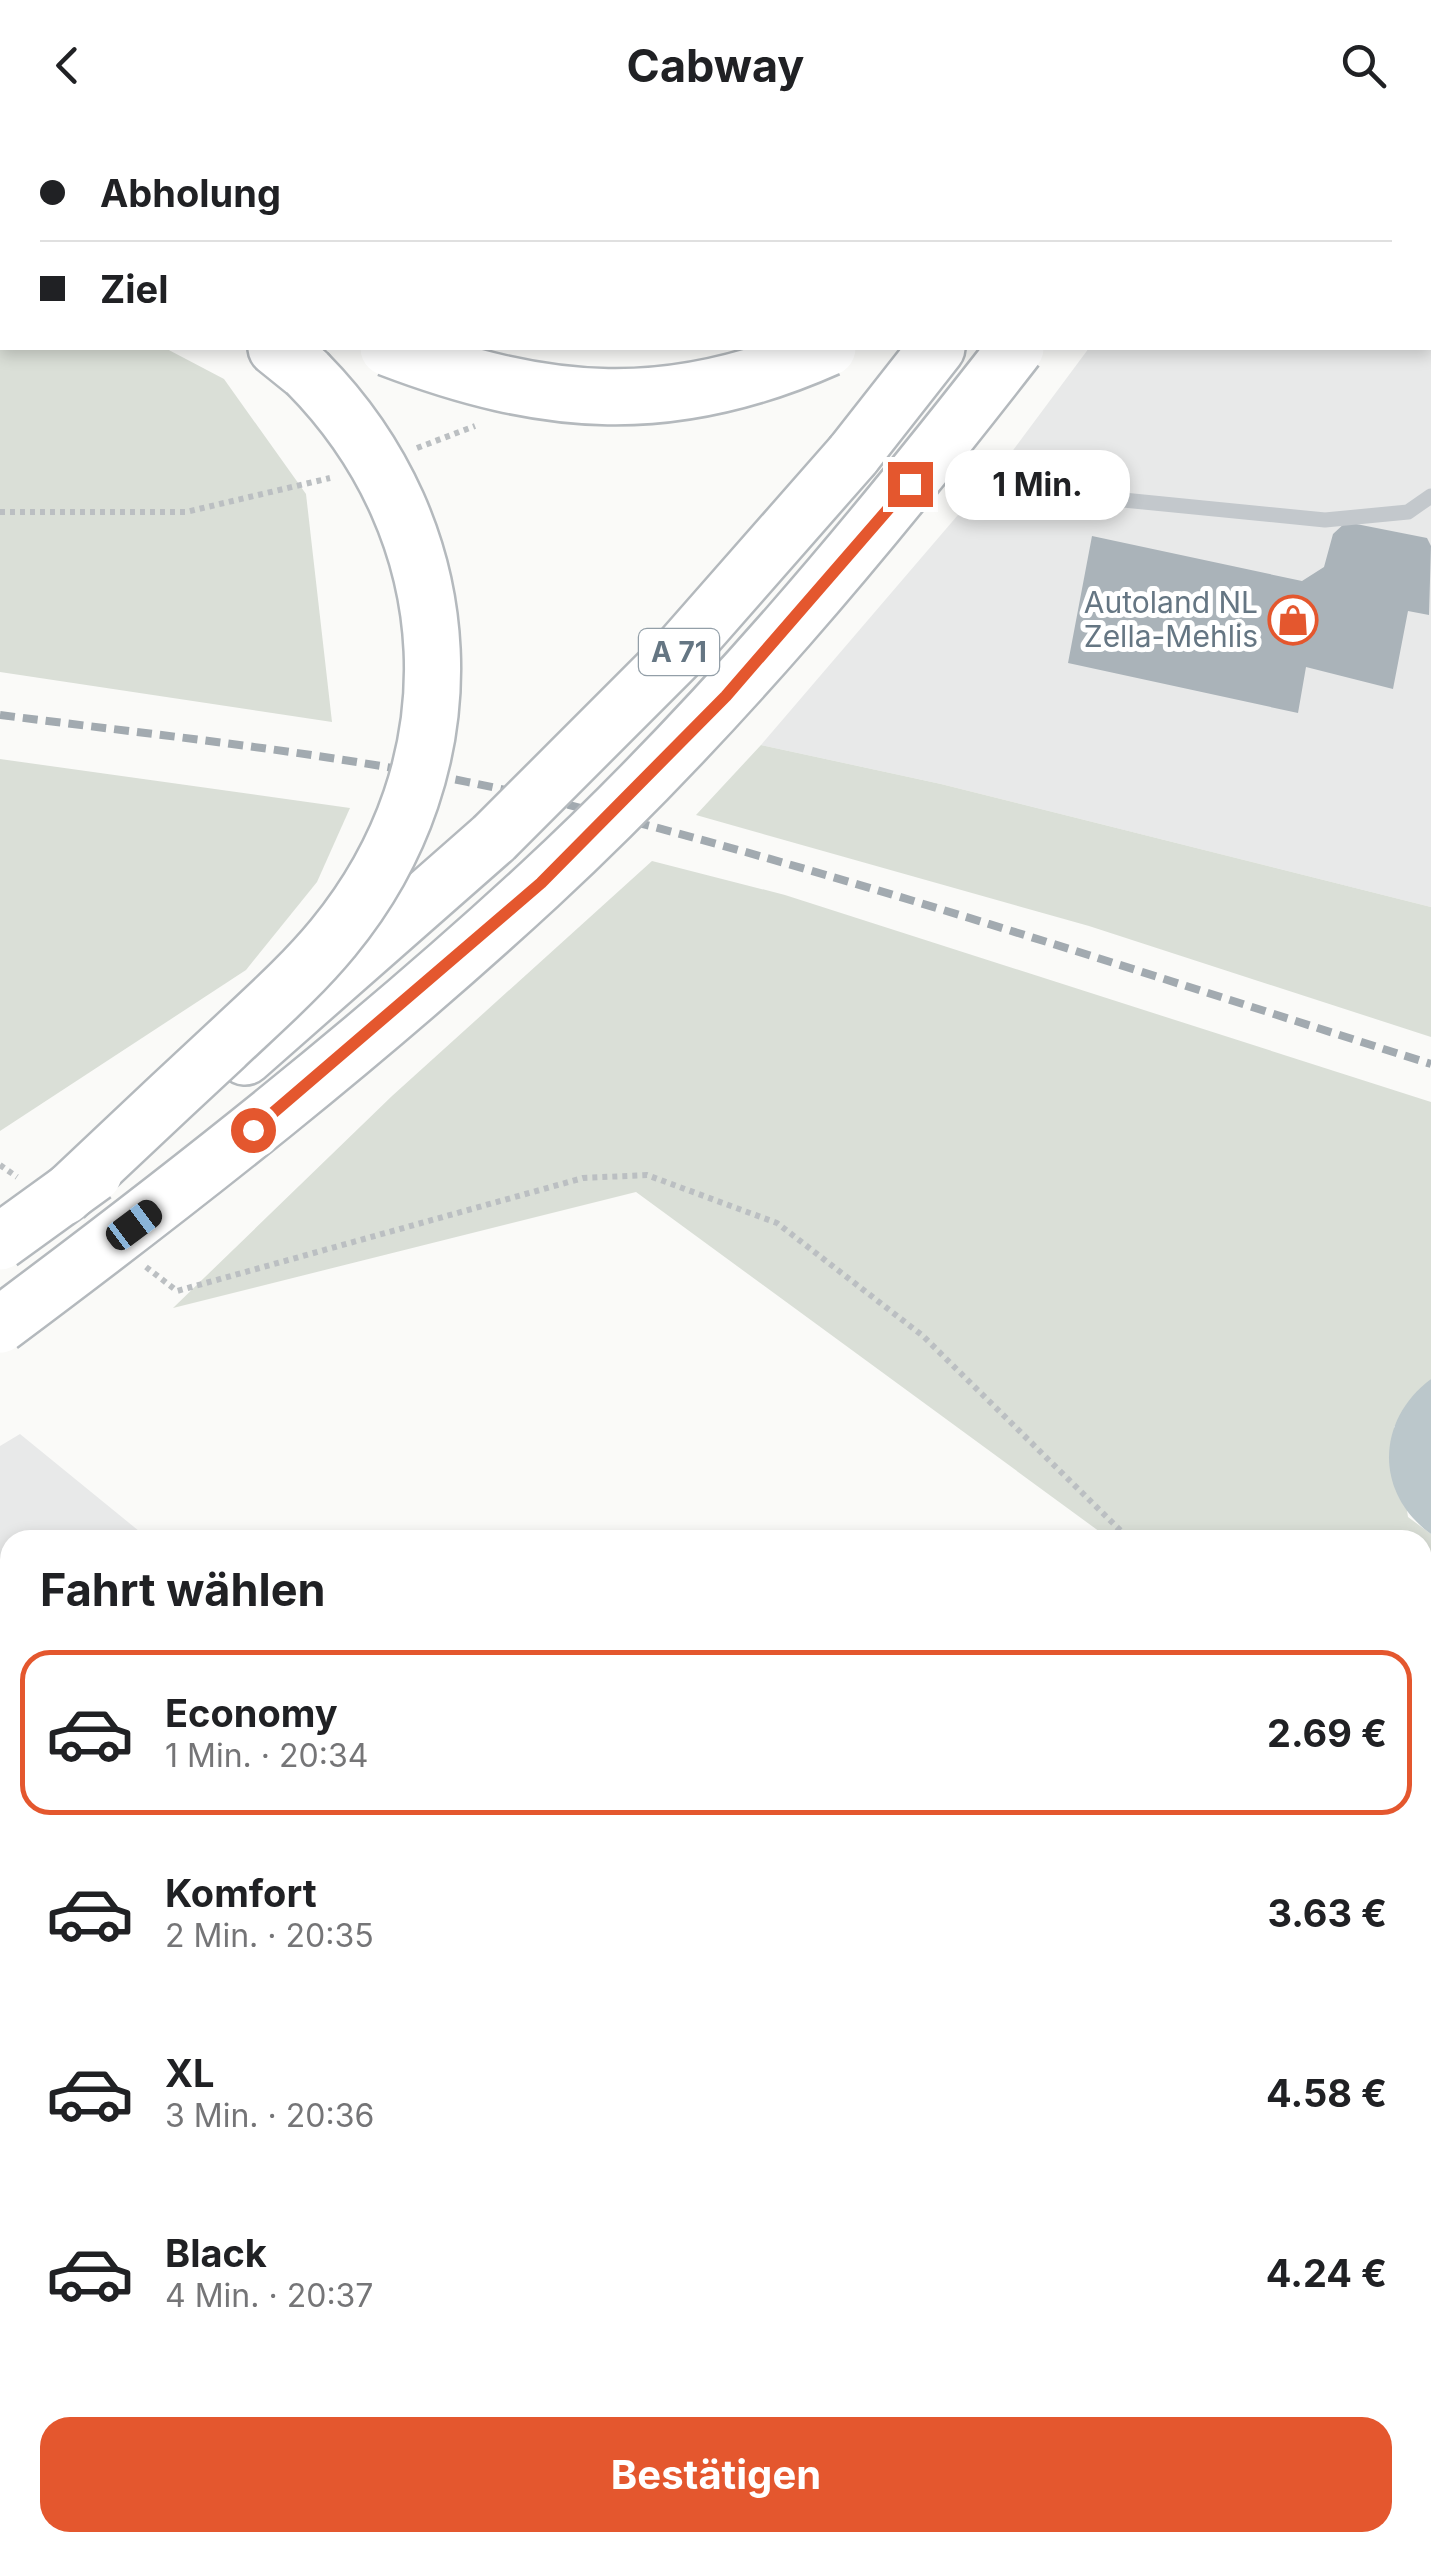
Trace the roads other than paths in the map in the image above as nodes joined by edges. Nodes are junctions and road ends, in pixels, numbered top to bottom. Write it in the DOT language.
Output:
graph roads {
  1 [pos="394,350"];
  2 [pos="822,350"];
  3 [pos="935,350"];
  4 [pos="1014,350"];
  5 [pos="292,360"];
  6 [pos="1431,496"];
  7 [pos="1093,497"];
  8 [pos="48,1192"];
  9 [pos="0,1242"];
  10 [pos="0,1325"];
  1 -- 2 [label="highway, bridge"];
  3 -- 8 [label="highway, A 71, bridge"];
  4 -- 10 [label="highway, A 71, bridge"];
  5 -- 8 [label="highway, bridge"];
  6 -- 7 [label="lane"];
  8 -- 9 [label="highway, A 71, bridge"];
}
